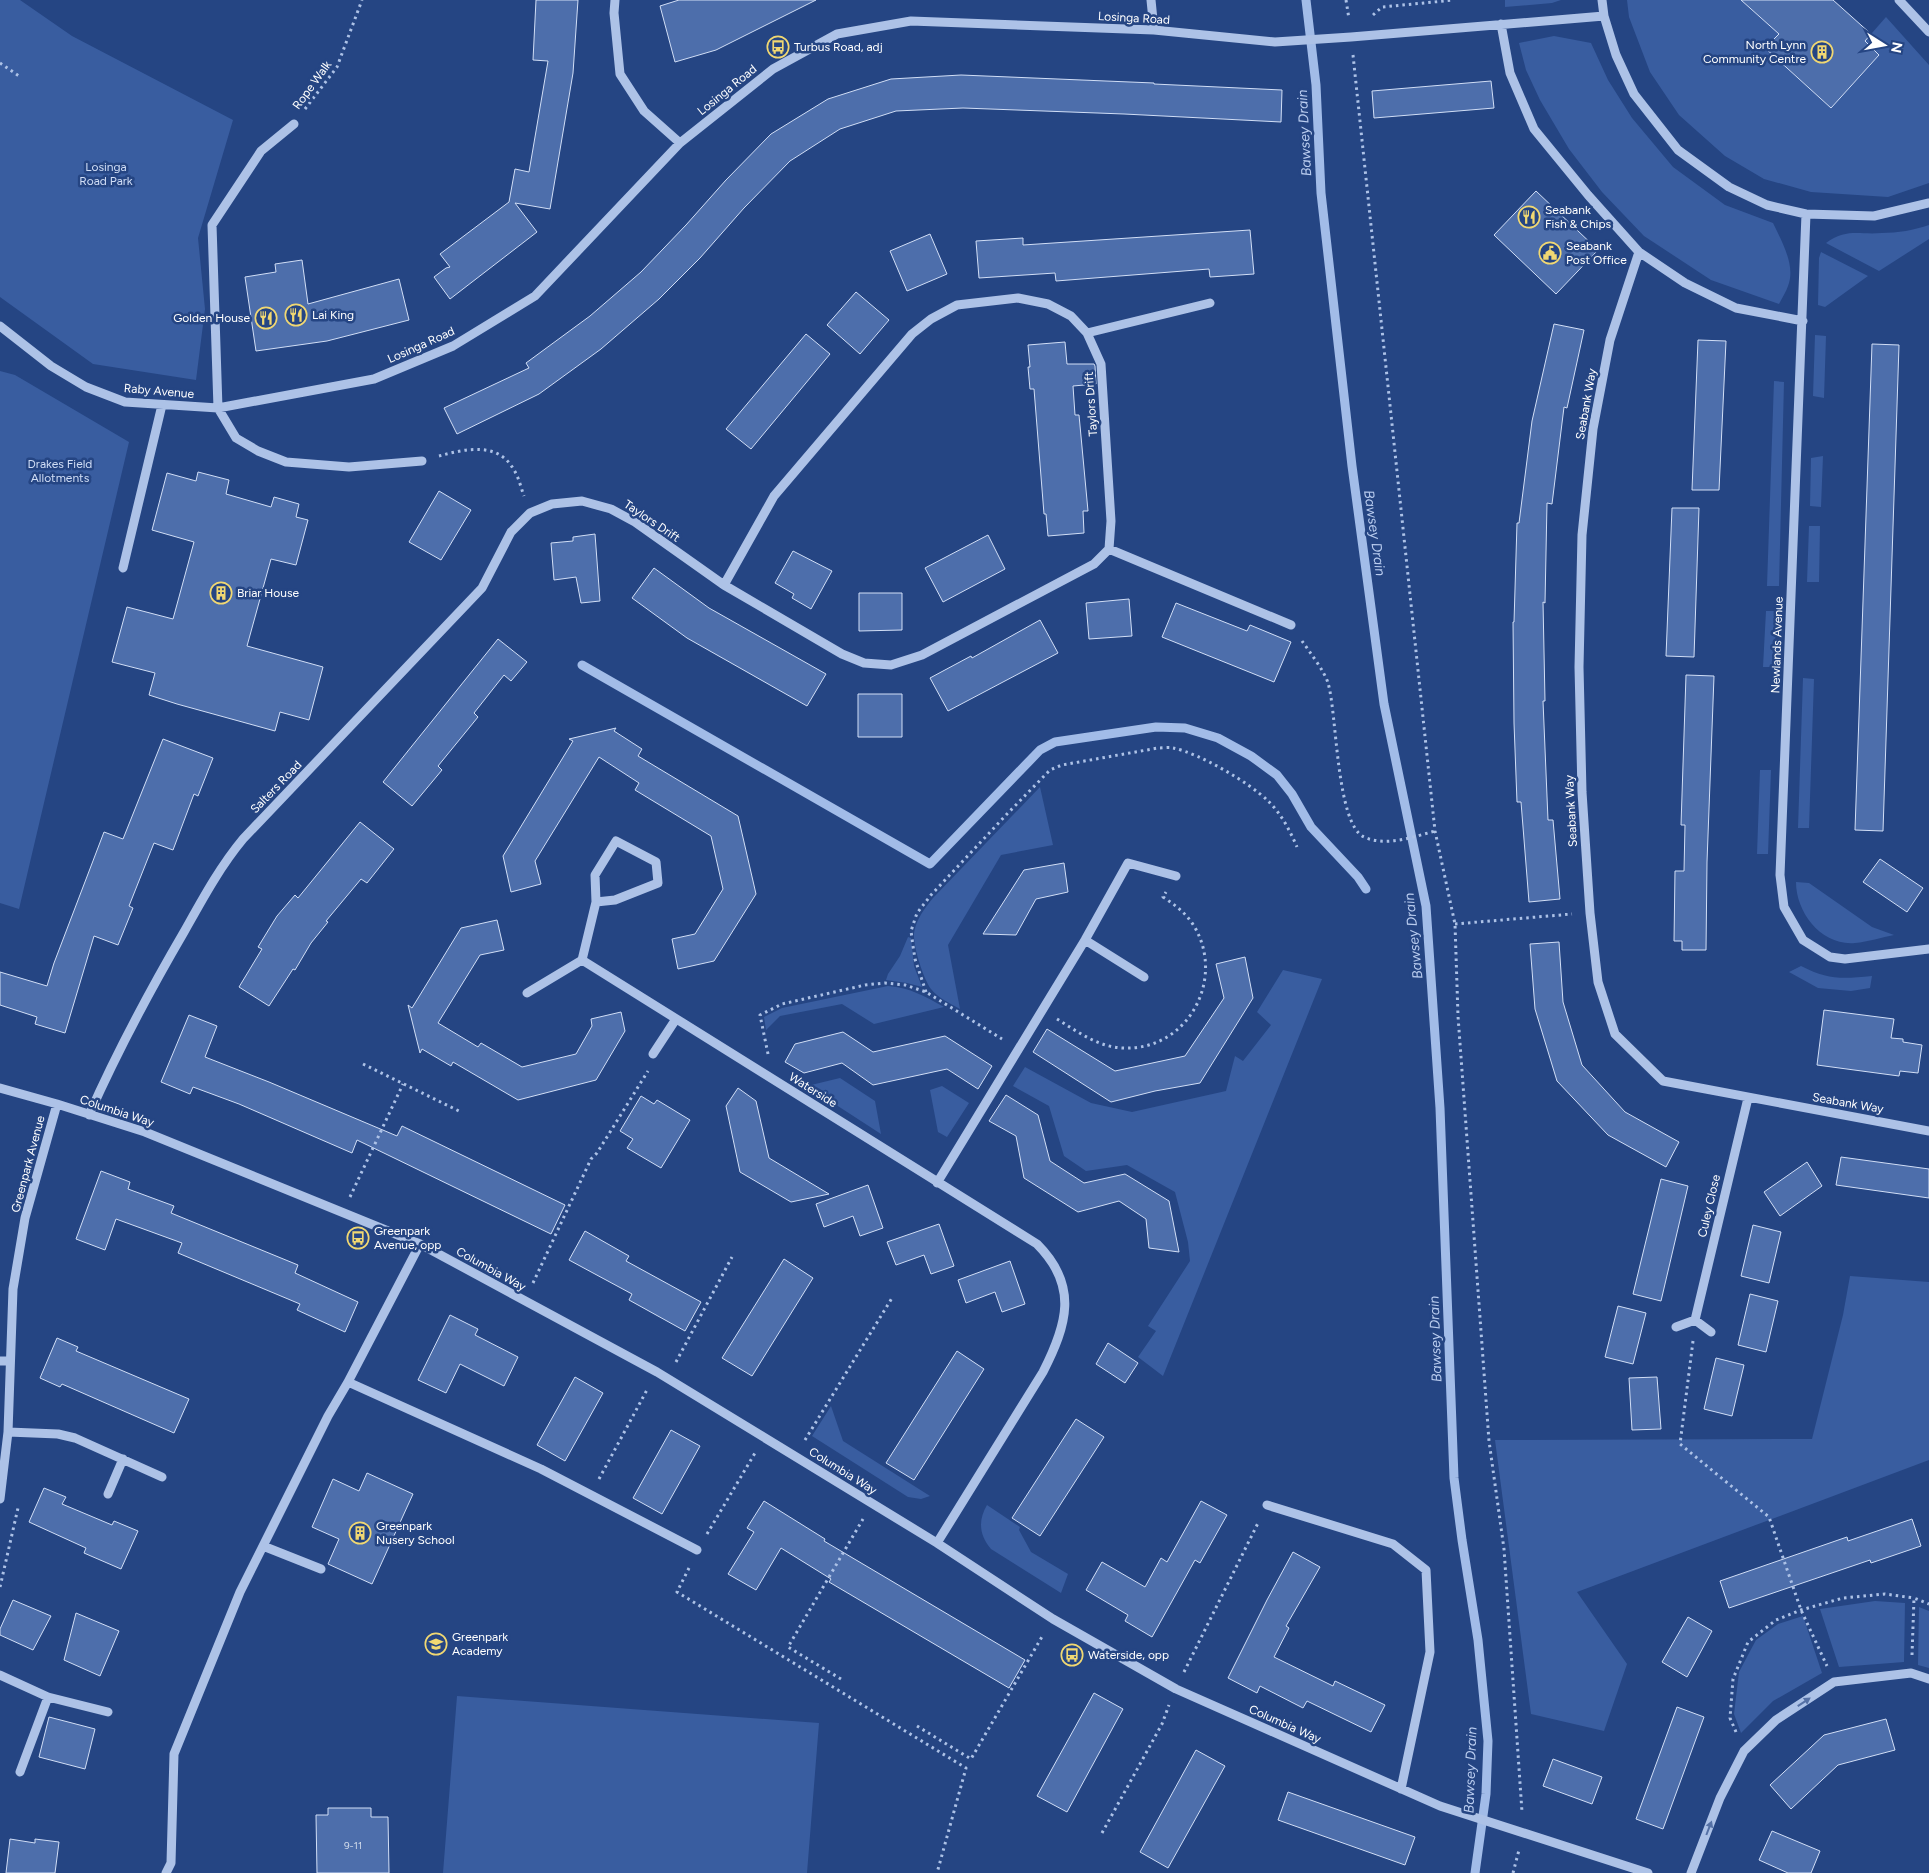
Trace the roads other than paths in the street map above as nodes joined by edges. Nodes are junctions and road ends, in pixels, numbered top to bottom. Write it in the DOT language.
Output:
graph roads {
  1 [pos="615,0"];
  2 [pos="1151,0"];
  3 [pos="1602,0"];
  4 [pos="1899,0"];
  5 [pos="1604,16"];
  6 [pos="1502,24"];
  7 [pos="1154,30"];
  8 [pos="1929,32"];
  9 [pos="294,124"];
  10 [pos="680,143"];
  11 [pos="1929,203"];
  12 [pos="1806,214"];
  13 [pos="1639,252"];
  14 [pos="1210,303"];
  15 [pos="1803,321"];
  16 [pos="0,326"];
  17 [pos="1087,333"];
  18 [pos="162,405"];
  19 [pos="218,408"];
  20 [pos="422,461"];
  21 [pos="530,513"];
  22 [pos="1109,549"];
  23 [pos="123,568"];
  24 [pos="724,585"];
  25 [pos="1291,625"];
  26 [pos="1176,876"];
  27 [pos="596,902"];
  28 [pos="1085,940"];
  29 [pos="1929,949"];
  30 [pos="582,960"];
  31 [pos="1144,977"];
  32 [pos="527,993"];
  33 [pos="676,1019"];
  34 [pos="653,1054"];
  35 [pos="0,1088"];
  36 [pos="1748,1098"];
  37 [pos="57,1104"];
  38 [pos="90,1115"];
  39 [pos="1929,1131"];
  40 [pos="937,1183"];
  41 [pos="420,1244"];
  42 [pos="1695,1320"];
  43 [pos="1676,1327"];
  44 [pos="1711,1332"];
  45 [pos="0,1361"];
  46 [pos="10,1361"];
  47 [pos="348,1382"];
  48 [pos="8,1432"];
  49 [pos="123,1460"];
  50 [pos="162,1477"];
  51 [pos="108,1494"];
  52 [pos="0,1499"];
  53 [pos="1268,1505"];
  54 [pos="937,1543"];
  55 [pos="263,1546"];
  56 [pos="697,1550"];
  57 [pos="321,1570"];
  58 [pos="0,1675"];
  59 [pos="1929,1679"];
  60 [pos="48,1696"];
  61 [pos="108,1712"];
  62 [pos="20,1772"];
  63 [pos="1401,1788"];
  64 [pos="166,1873"];
  65 [pos="1648,1873"];
  66 [pos="1691,1873"];
  1 -- 10 [label="street"];
  2 -- 7 [label="street"];
  3 -- 5 [label="street"];
  4 -- 8 [label="street"];
  5 -- 6 [label="street, Losinga Road"];
  5 -- 12 [label="street"];
  6 -- 7 [label="street, Losinga Road"];
  6 -- 13 [label="street"];
  7 -- 10 [label="street, Losinga Road"];
  9 -- 19 [label="street"];
  10 -- 19 [label="street, Losinga Road"];
  11 -- 12 [label="street"];
  12 -- 15 [label="street, Newlands Avenue"];
  13 -- 15 [label="street"];
  13 -- 36 [label="street, Seabank Way"];
  14 -- 17 [label="street"];
  15 -- 29 [label="street, Newlands Avenue"];
  16 -- 18 [label="street, Raby Avenue"];
  17 -- 22 [label="street, Taylors Drift"];
  17 -- 24 [label="street, Taylors Drift"];
  18 -- 19 [label="street, Raby Avenue"];
  18 -- 23 [label="street"];
  19 -- 20 [label="street"];
  21 -- 24 [label="street, Taylors Drift"];
  21 -- 38 [label="street, Salters Road"];
  22 -- 24 [label="street, Taylors Drift"];
  22 -- 25 [label="street"];
  26 -- 28 [label="street"];
  27 -- 27 [label="street"];
  27 -- 30 [label="street"];
  28 -- 31 [label="street"];
  28 -- 40 [label="street"];
  30 -- 32 [label="street"];
  30 -- 33 [label="street, Waterside"];
  33 -- 34 [label="street"];
  33 -- 40 [label="street, Waterside"];
  35 -- 37 [label="street, Columbia Way"];
  36 -- 39 [label="street, Seabank Way"];
  36 -- 42 [label="street, Culey Close"];
  37 -- 38 [label="street, Columbia Way"];
  37 -- 46 [label="street, Greenpark Avenue"];
  38 -- 41 [label="street, Columbia Way"];
  40 -- 54 [label="street, Waterside"];
  41 -- 47 [label="street"];
  41 -- 54 [label="street, Columbia Way"];
  42 -- 43 [label="street"];
  42 -- 44 [label="street"];
  45 -- 46 [label="street"];
  46 -- 48 [label="street, Greenpark Avenue"];
  47 -- 55 [label="street"];
  47 -- 56 [label="street"];
  48 -- 49 [label="street"];
  48 -- 52 [label="street, Greenpark Avenue"];
  49 -- 50 [label="street"];
  49 -- 51 [label="street"];
  53 -- 63 [label="street"];
  54 -- 63 [label="street, Columbia Way"];
  55 -- 57 [label="street"];
  55 -- 64 [label="street"];
  58 -- 60 [label="street"];
  66 -- 59 [label="street, one-way"];
  60 -- 61 [label="street"];
  60 -- 62 [label="street"];
  63 -- 65 [label="street, Columbia Way"];
}
